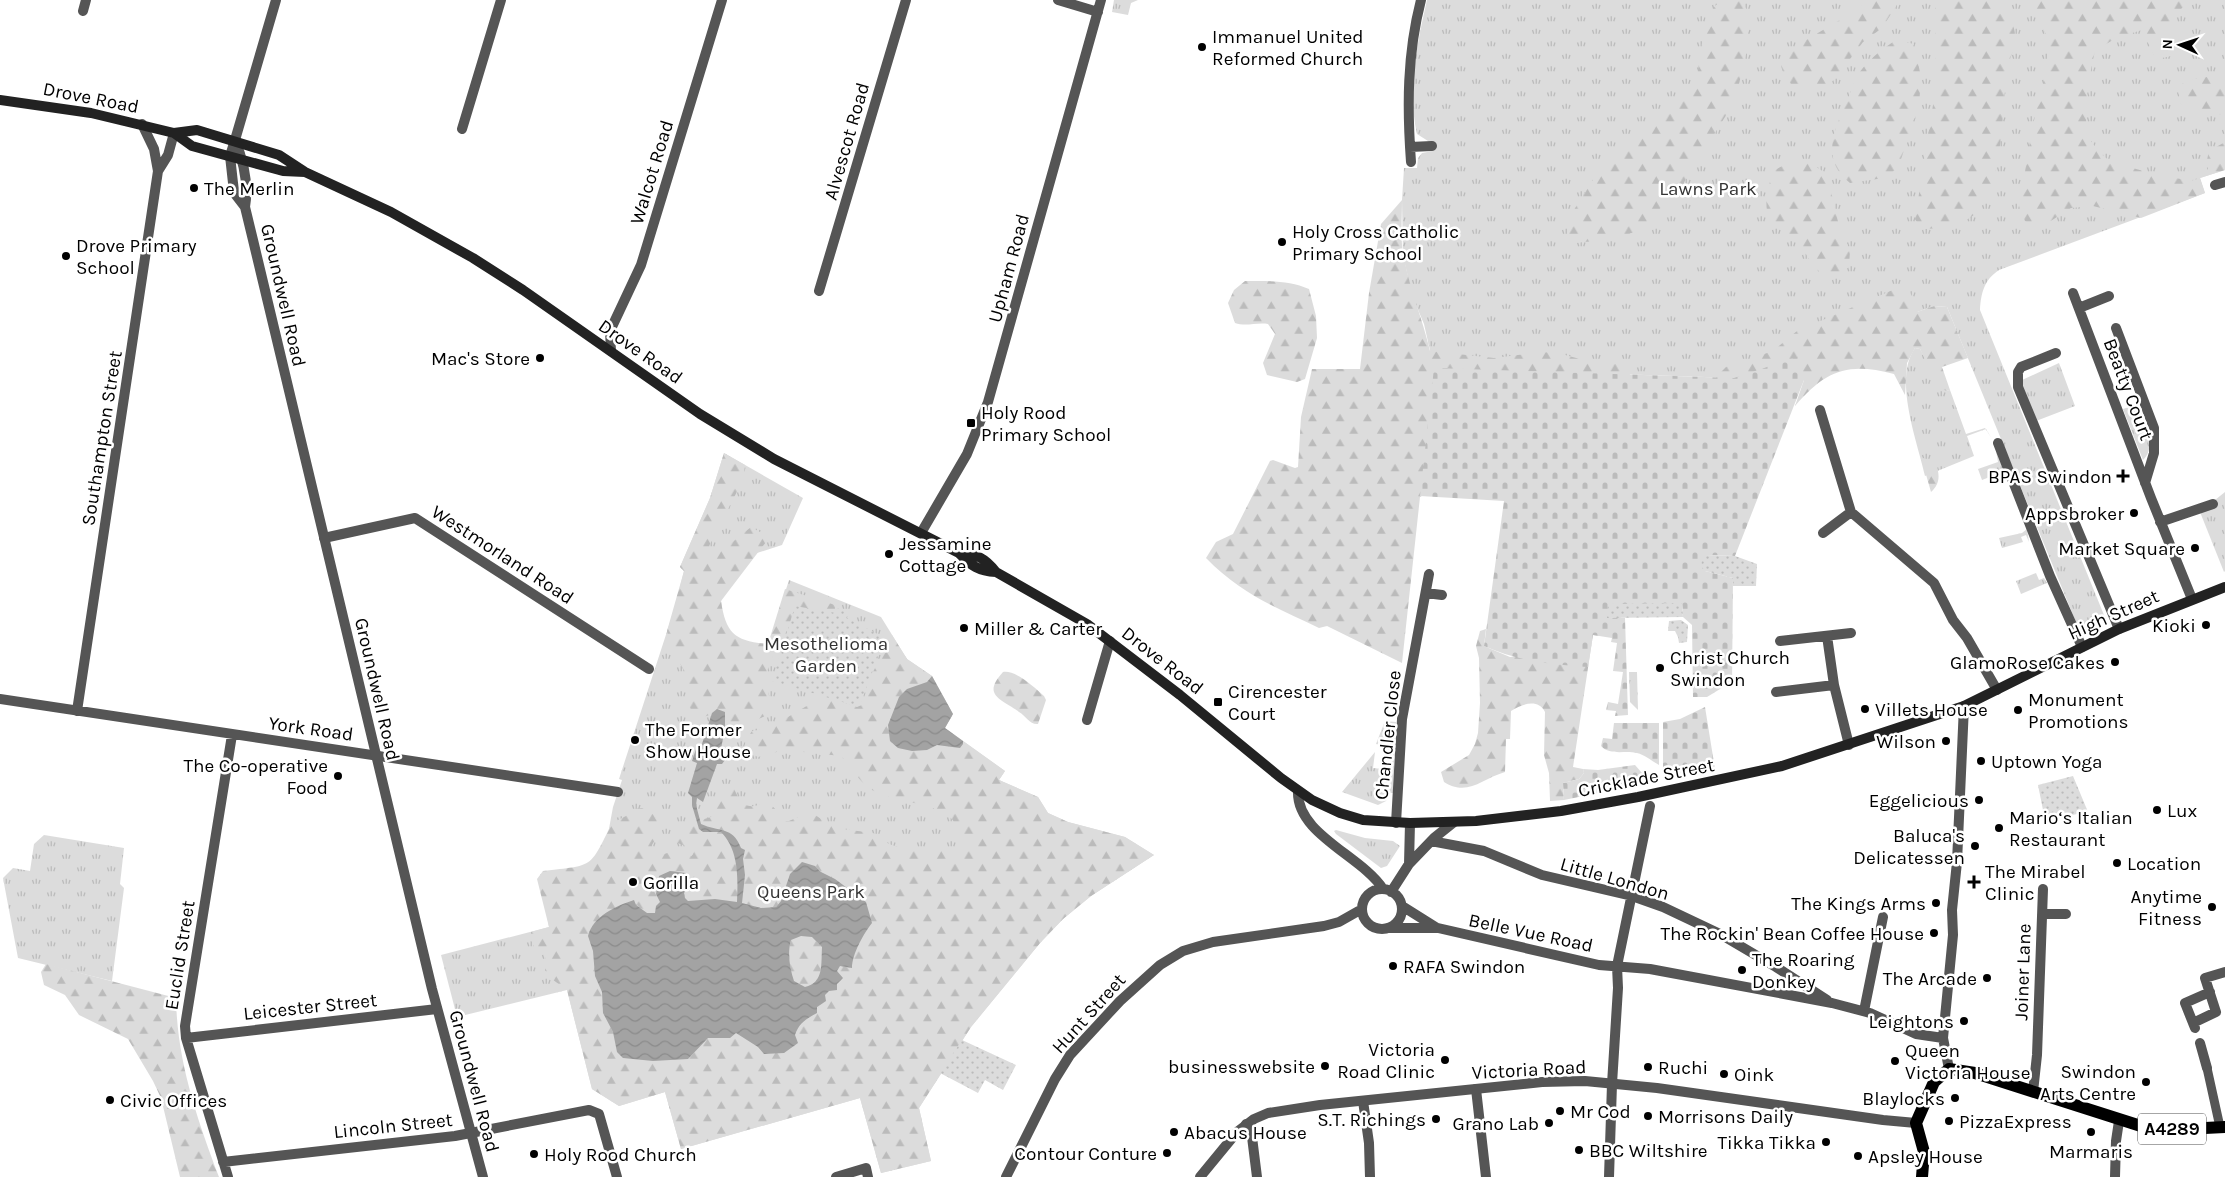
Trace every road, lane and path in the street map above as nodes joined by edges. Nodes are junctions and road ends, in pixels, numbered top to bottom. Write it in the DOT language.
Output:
graph roads {
  1 [pos="86,0"];
  2 [pos="276,0"];
  3 [pos="501,0"];
  4 [pos="722,0"];
  5 [pos="906,0"];
  6 [pos="1058,0"];
  7 [pos="1101,0"];
  8 [pos="1420,0"];
  9 [pos="83,11"];
  10 [pos="1098,12"];
  11 [pos="0,100"];
  12 [pos="142,124"];
  13 [pos="462,129"];
  14 [pos="174,132"];
  15 [pos="235,140"];
  16 [pos="1432,146"];
  17 [pos="1410,147"];
  18 [pos="230,156"];
  19 [pos="243,159"];
  20 [pos="1411,162"];
  21 [pos="158,171"];
  22 [pos="305,172"];
  23 [pos="245,207"];
  24 [pos="819,291"];
  25 [pos="2073,293"];
  26 [pos="2109,296"];
  27 [pos="2079,308"];
  28 [pos="2116,328"];
  29 [pos="610,351"];
  30 [pos="2056,353"];
  31 [pos="1820,410"];
  32 [pos="1998,443"];
  33 [pos="2145,483"];
  34 [pos="2213,504"];
  35 [pos="1851,512"];
  36 [pos="2160,522"];
  37 [pos="921,533"];
  38 [pos="1823,533"];
  39 [pos="324,538"];
  40 [pos="1429,574"];
  41 [pos="2225,587"];
  42 [pos="1426,593"];
  43 [pos="1442,595"];
  44 [pos="2192,599"];
  45 [pos="2119,629"];
  46 [pos="1851,633"];
  47 [pos="1827,636"];
  48 [pos="1110,641"];
  49 [pos="1780,641"];
  50 [pos="2082,647"];
  51 [pos="649,670"];
  52 [pos="1834,685"];
  53 [pos="1997,690"];
  54 [pos="1776,692"];
  55 [pos="0,699"];
  56 [pos="1964,706"];
  57 [pos="77,711"];
  58 [pos="1087,720"];
  59 [pos="232,735"];
  60 [pos="1849,745"];
  61 [pos="376,755"];
  62 [pos="1298,791"];
  63 [pos="618,792"];
  64 [pos="1650,806"];
  65 [pos="1328,808"];
  66 [pos="1454,822"];
  67 [pos="1396,823"];
  68 [pos="1410,823"];
  69 [pos="1431,841"];
  70 [pos="1409,864"];
  71 [pos="2043,889"];
  72 [pos="1387,891"];
  73 [pos="1632,896"];
  74 [pos="1402,906"];
  75 [pos="1362,909"];
  76 [pos="2042,914"];
  77 [pos="2066,914"];
  78 [pos="1883,917"];
  79 [pos="1388,928"];
  80 [pos="1438,928"];
  81 [pos="1617,966"];
  82 [pos="2225,972"];
  83 [pos="2210,992"];
  84 [pos="1832,1003"];
  85 [pos="437,1009"];
  86 [pos="1864,1011"];
  87 [pos="186,1038"];
  88 [pos="1943,1038"];
  89 [pos="2200,1043"];
  90 [pos="2207,1068"];
  91 [pos="1949,1069"];
  92 [pos="1612,1084"];
  93 [pos="1476,1089"];
  94 [pos="2033,1092"];
  95 [pos="1363,1101"];
  96 [pos="2119,1121"];
  97 [pos="1916,1123"];
  98 [pos="1246,1124"];
  99 [pos="2223,1127"];
  100 [pos="471,1134"];
  101 [pos="223,1162"];
  102 [pos="867,1173"];
  103 [pos="228,1177"];
  104 [pos="483,1177"];
  105 [pos="617,1177"];
  106 [pos="836,1177"];
  107 [pos="1006,1177"];
  108 [pos="1200,1177"];
  109 [pos="1257,1177"];
  110 [pos="1370,1177"];
  111 [pos="1486,1177"];
  112 [pos="1609,1177"];
  113 [pos="1922,1177"];
  114 [pos="2116,1177"];
  1 -- 9 [label="street"];
  2 -- 15 [label="street"];
  3 -- 13 [label="street"];
  4 -- 29 [label="street, Walcot Road"];
  5 -- 24 [label="street, Alvescot Road"];
  6 -- 10 [label="street"];
  7 -- 10 [label="street, Upham Road"];
  8 -- 17 [label="street"];
  10 -- 37 [label="street, Upham Road"];
  11 -- 12 [label="main road, Drove Road"];
  12 -- 14 [label="main road, Drove Road"];
  12 -- 21 [label="street, Southampton Street"];
  14 -- 15 [label="main road, Drove Road"];
  14 -- 18 [label="main road, Drove Road"];
  14 -- 21 [label="street, Southampton Street"];
  15 -- 18 [label="street"];
  15 -- 19 [label="street, Groundwell Road"];
  15 -- 22 [label="main road, Drove Road"];
  16 -- 17 [label="street"];
  17 -- 20 [label="street"];
  18 -- 19 [label="main road, Drove Road"];
  18 -- 23 [label="street, Groundwell Road"];
  19 -- 22 [label="main road, Drove Road"];
  19 -- 23 [label="street, Groundwell Road"];
  21 -- 57 [label="street, Southampton Street"];
  22 -- 29 [label="main road, Drove Road"];
  23 -- 39 [label="street, Groundwell Road"];
  25 -- 27 [label="street, Beatty Court"];
  26 -- 27 [label="street"];
  27 -- 33 [label="street, Beatty Court"];
  28 -- 33 [label="street"];
  29 -- 37 [label="main road, Drove Road"];
  30 -- 45 [label="street"];
  31 -- 35 [label="street"];
  32 -- 50 [label="street"];
  33 -- 36 [label="street, Beatty Court"];
  34 -- 36 [label="street"];
  35 -- 38 [label="street"];
  35 -- 53 [label="street"];
  36 -- 44 [label="street, Beatty Court"];
  37 -- 48 [label="main road, Drove Road"];
  39 -- 51 [label="street, Westmorland Road"];
  39 -- 61 [label="street, Groundwell Road"];
  40 -- 42 [label="street, Chandler Close"];
  41 -- 44 [label="main road, High Street"];
  42 -- 43 [label="street"];
  42 -- 67 [label="street, Chandler Close"];
  44 -- 45 [label="main road, High Street"];
  45 -- 50 [label="main road, High Street"];
  46 -- 47 [label="street"];
  47 -- 49 [label="street"];
  47 -- 52 [label="street"];
  48 -- 58 [label="street"];
  48 -- 62 [label="main road, Drove Road"];
  50 -- 53 [label="main road, High Street"];
  52 -- 54 [label="street"];
  52 -- 60 [label="street"];
  53 -- 56 [label="main road, High Street"];
  55 -- 57 [label="street, York Road"];
  56 -- 60 [label="main road, Cricklade Street"];
  56 -- 88 [label="street"];
  57 -- 59 [label="street, York Road"];
  59 -- 61 [label="street, York Road"];
  59 -- 87 [label="street, Euclid Street"];
  60 -- 66 [label="main road, Cricklade Street"];
  61 -- 63 [label="street, York Road"];
  61 -- 85 [label="street, Groundwell Road"];
  62 -- 65 [label="main road, Drove Road"];
  62 -- 72 [label="street"];
  64 -- 73 [label="street"];
  65 -- 67 [label="main road, Cricklade Street"];
  66 -- 68 [label="main road, Cricklade Street"];
  66 -- 69 [label="street"];
  67 -- 68 [label="main road, Cricklade Street"];
  68 -- 70 [label="street"];
  69 -- 70 [label="street"];
  69 -- 73 [label="street, Little London"];
  70 -- 72 [label="street"];
  71 -- 76 [label="street, Joiner Lane"];
  72 -- 74 [label="street, Belle Vue Road"];
  72 -- 75 [label="street"];
  73 -- 81 [label="street"];
  73 -- 84 [label="street, Little London"];
  74 -- 79 [label="street"];
  74 -- 80 [label="street, Belle Vue Road"];
  75 -- 79 [label="street, Belle Vue Road"];
  75 -- 107 [label="street, Hunt Street"];
  76 -- 77 [label="street, Joiner Lane"];
  76 -- 94 [label="street, Joiner Lane"];
  78 -- 86 [label="street"];
  79 -- 80 [label="street, Belle Vue Road"];
  80 -- 81 [label="street, Belle Vue Road"];
  81 -- 84 [label="street, Belle Vue Road"];
  81 -- 92 [label="street"];
  82 -- 83 [label="street"];
  83 -- 83 [label="street"];
  84 -- 86 [label="street, Belle Vue Road"];
  85 -- 87 [label="street, Leicester Street"];
  85 -- 100 [label="street, Groundwell Road"];
  86 -- 88 [label="street, Belle Vue Road"];
  87 -- 101 [label="street, Euclid Street"];
  88 -- 91 [label="street"];
  89 -- 90 [label="street"];
  90 -- 99 [label="street"];
  91 -- 94 [label="main road, A4289"];
  91 -- 97 [label="main road"];
  92 -- 93 [label="street, Victoria Road"];
  92 -- 97 [label="street, Victoria Road"];
  92 -- 112 [label="street"];
  93 -- 95 [label="street, Victoria Road"];
  93 -- 111 [label="street"];
  94 -- 96 [label="main road, A4289"];
  95 -- 98 [label="street, Victoria Road"];
  95 -- 110 [label="street"];
  96 -- 99 [label="main road, A4289"];
  96 -- 114 [label="street"];
  97 -- 113 [label="main road"];
  98 -- 108 [label="street, Victoria Road"];
  98 -- 109 [label="street"];
  100 -- 101 [label="street, Lincoln Street"];
  100 -- 104 [label="street, Groundwell Road"];
  100 -- 105 [label="street, Lincoln Street"];
  101 -- 103 [label="street, Euclid Street"];
  102 -- 106 [label="street"];
}
